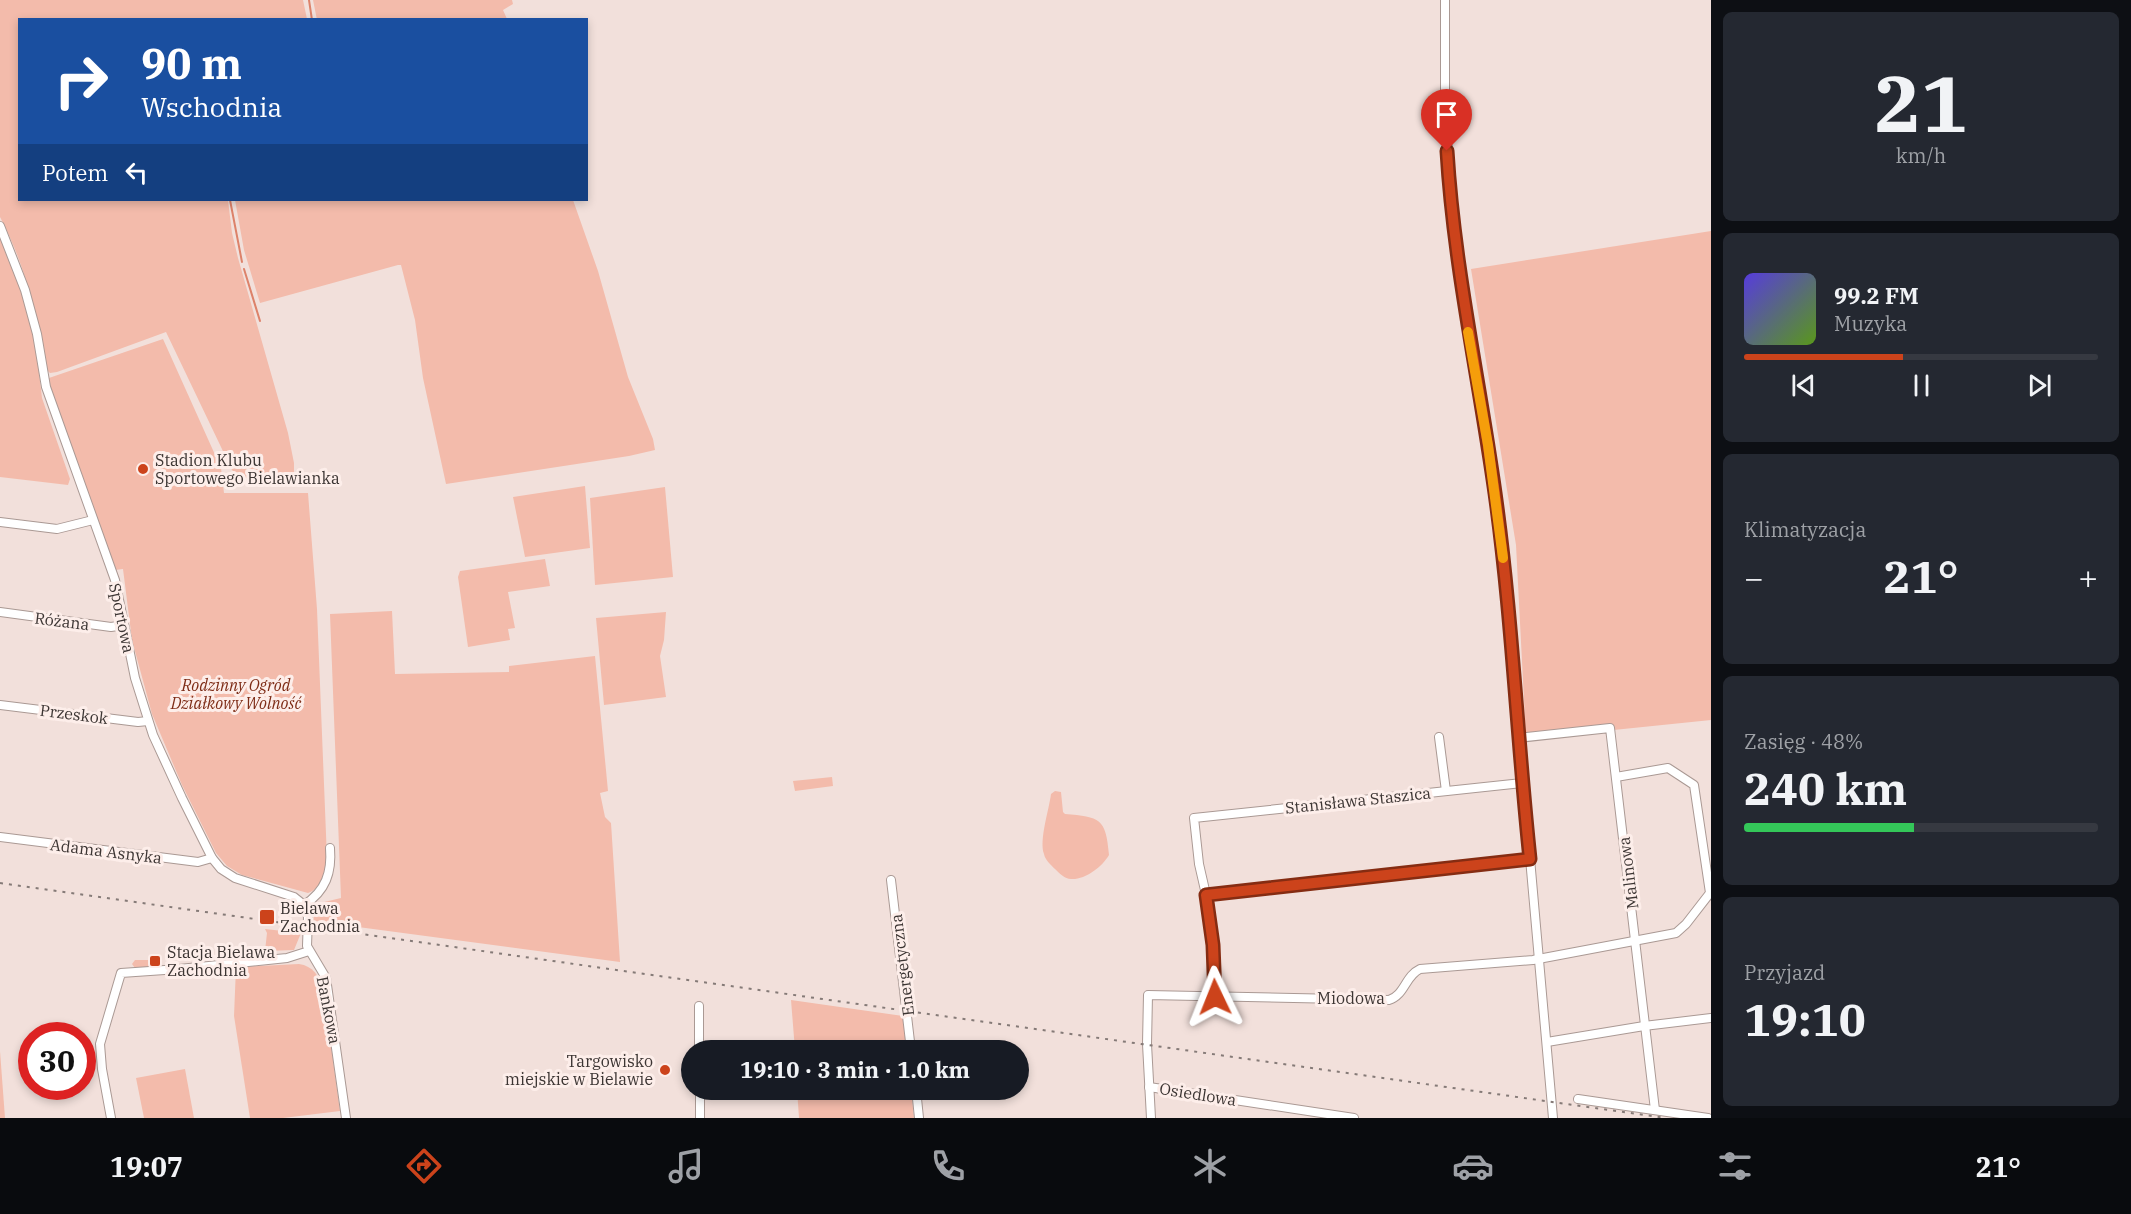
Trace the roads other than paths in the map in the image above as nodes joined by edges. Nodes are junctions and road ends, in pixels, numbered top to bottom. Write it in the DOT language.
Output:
graph roads {
  1 [pos="1445,0"];
  2 [pos="0,226"];
  3 [pos="93,520"];
  4 [pos="0,522"];
  5 [pos="0,612"];
  6 [pos="124,625"];
  7 [pos="0,705"];
  8 [pos="148,721"];
  9 [pos="1438,737"];
  10 [pos="1518,738"];
  11 [pos="1616,777"];
  12 [pos="1522,783"];
  13 [pos="1446,791"];
  14 [pos="0,837"];
  15 [pos="330,848"];
  16 [pos="212,858"];
  17 [pos="1530,859"];
  18 [pos="891,880"];
  19 [pos="1206,895"];
  20 [pos="304,905"];
  21 [pos="1636,942"];
  22 [pos="309,951"];
  23 [pos="1540,958"];
  24 [pos="1215,997"];
  25 [pos="699,1006"];
  26 [pos="1711,1018"];
  27 [pos="1644,1026"];
  28 [pos="699,1040"];
  29 [pos="911,1040"];
  30 [pos="1547,1042"];
  31 [pos="1149,1087"];
  32 [pos="1578,1099"];
  33 [pos="700,1100"];
  34 [pos="917,1100"];
  35 [pos="1655,1110"];
  36 [pos="111,1118"];
  37 [pos="346,1118"];
  38 [pos="700,1118"];
  39 [pos="919,1118"];
  40 [pos="1150,1118"];
  41 [pos="1354,1118"];
  42 [pos="1552,1118"];
  43 [pos="1708,1118"];
  1 -- 10 [label="street"];
  2 -- 3 [label="street, Sportowa"];
  3 -- 4 [label="street"];
  3 -- 6 [label="street, Sportowa"];
  5 -- 6 [label="street, Różana"];
  6 -- 8 [label="street, Sportowa"];
  7 -- 8 [label="street, Przeskok"];
  8 -- 16 [label="street, Sportowa"];
  9 -- 13 [label="street"];
  10 -- 11 [label="street, Malinowa"];
  10 -- 12 [label="street"];
  11 -- 21 [label="street, Malinowa"];
  11 -- 21 [label="street, Miodowa"];
  12 -- 13 [label="street, Stanisława Staszica"];
  12 -- 17 [label="street"];
  13 -- 19 [label="street, Stanisława Staszica"];
  14 -- 16 [label="street, Adama Asnyka"];
  15 -- 20 [label="street"];
  16 -- 20 [label="street, Sportowa"];
  17 -- 19 [label="street"];
  17 -- 23 [label="street"];
  18 -- 29 [label="street, Energetyczna"];
  19 -- 24 [label="street"];
  20 -- 22 [label="street"];
  21 -- 23 [label="street, Miodowa"];
  21 -- 27 [label="street, Malinowa"];
  22 -- 36 [label="street"];
  22 -- 37 [label="street, Bankowa"];
  23 -- 24 [label="street, Miodowa"];
  23 -- 30 [label="street"];
  24 -- 31 [label="street, Miodowa"];
  25 -- 28 [label="street"];
  26 -- 27 [label="street"];
  27 -- 30 [label="street"];
  27 -- 35 [label="street, Malinowa"];
  30 -- 42 [label="street"];
  31 -- 40 [label="street"];
  31 -- 41 [label="street, Osiedlowa"];
  32 -- 35 [label="street"];
  33 -- 38 [label="street"];
  34 -- 39 [label="street"];
  35 -- 43 [label="street"];
}
